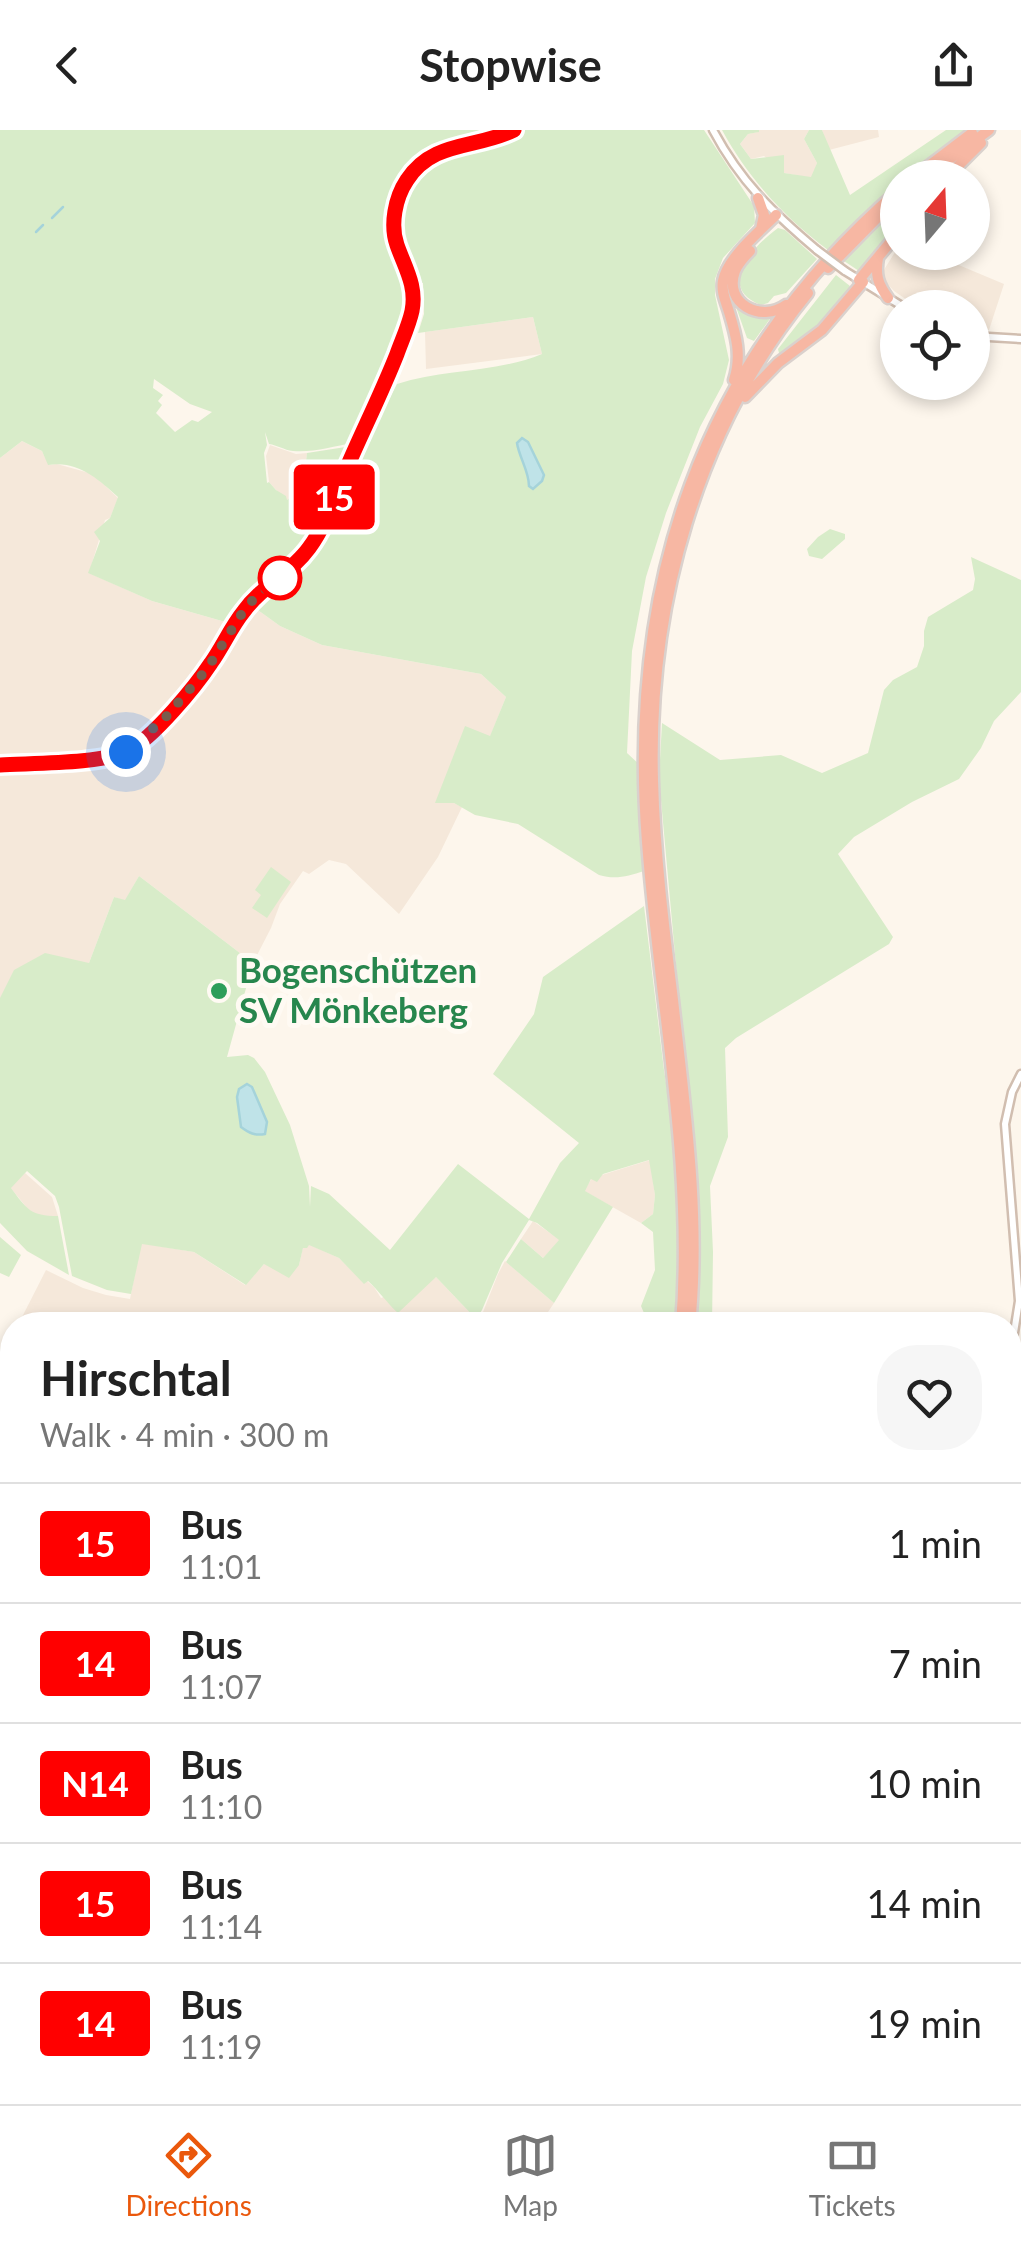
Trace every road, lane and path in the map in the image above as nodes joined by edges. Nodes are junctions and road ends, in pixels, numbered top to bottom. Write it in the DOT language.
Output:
graph roads {
  1 [pos="514,130"];
  2 [pos="713,130"];
  3 [pos="977,130"];
  4 [pos="992,130"];
  5 [pos="937,160"];
  6 [pos="950,160"];
  7 [pos="963,160"];
  8 [pos="758,198"];
  9 [pos="880,208"];
  10 [pos="880,215"];
  11 [pos="778,217"];
  12 [pos="761,230"];
  13 [pos="880,255"];
  14 [pos="878,257"];
  15 [pos="861,281"];
  16 [pos="883,290"];
  17 [pos="880,293"];
  18 [pos="794,298"];
  19 [pos="990,337"];
  20 [pos="1021,339"];
  21 [pos="730,396"];
  22 [pos="731,412"];
  23 [pos="0,765"];
  24 [pos="658,915"];
  25 [pos="1021,1074"];
  26 [pos="681,1312"];
  27 [pos="691,1312"];
  28 [pos="1018,1312"];
  1 -- 23 [label="street"];
  2 -- 8 [label="street"];
  3 -- 5 [label="highway"];
  4 -- 6 [label="highway"];
  4 -- 7 [label="highway"];
  8 -- 11 [label="street"];
  8 -- 12 [label="highway"];
  9 -- 18 [label="highway"];
  10 -- 22 [label="highway"];
  11 -- 12 [label="highway"];
  11 -- 15 [label="street, bridge"];
  11 -- 18 [label="highway"];
  12 -- 21 [label="highway"];
  13 -- 14 [label="highway"];
  14 -- 15 [label="highway"];
  14 -- 16 [label="highway"];
  15 -- 17 [label="street"];
  15 -- 22 [label="highway"];
  18 -- 21 [label="highway"];
  19 -- 20 [label="street"];
  21 -- 24 [label="highway"];
  22 -- 24 [label="highway"];
  24 -- 26 [label="highway"];
  24 -- 27 [label="highway"];
  25 -- 28 [label="street"];
}
